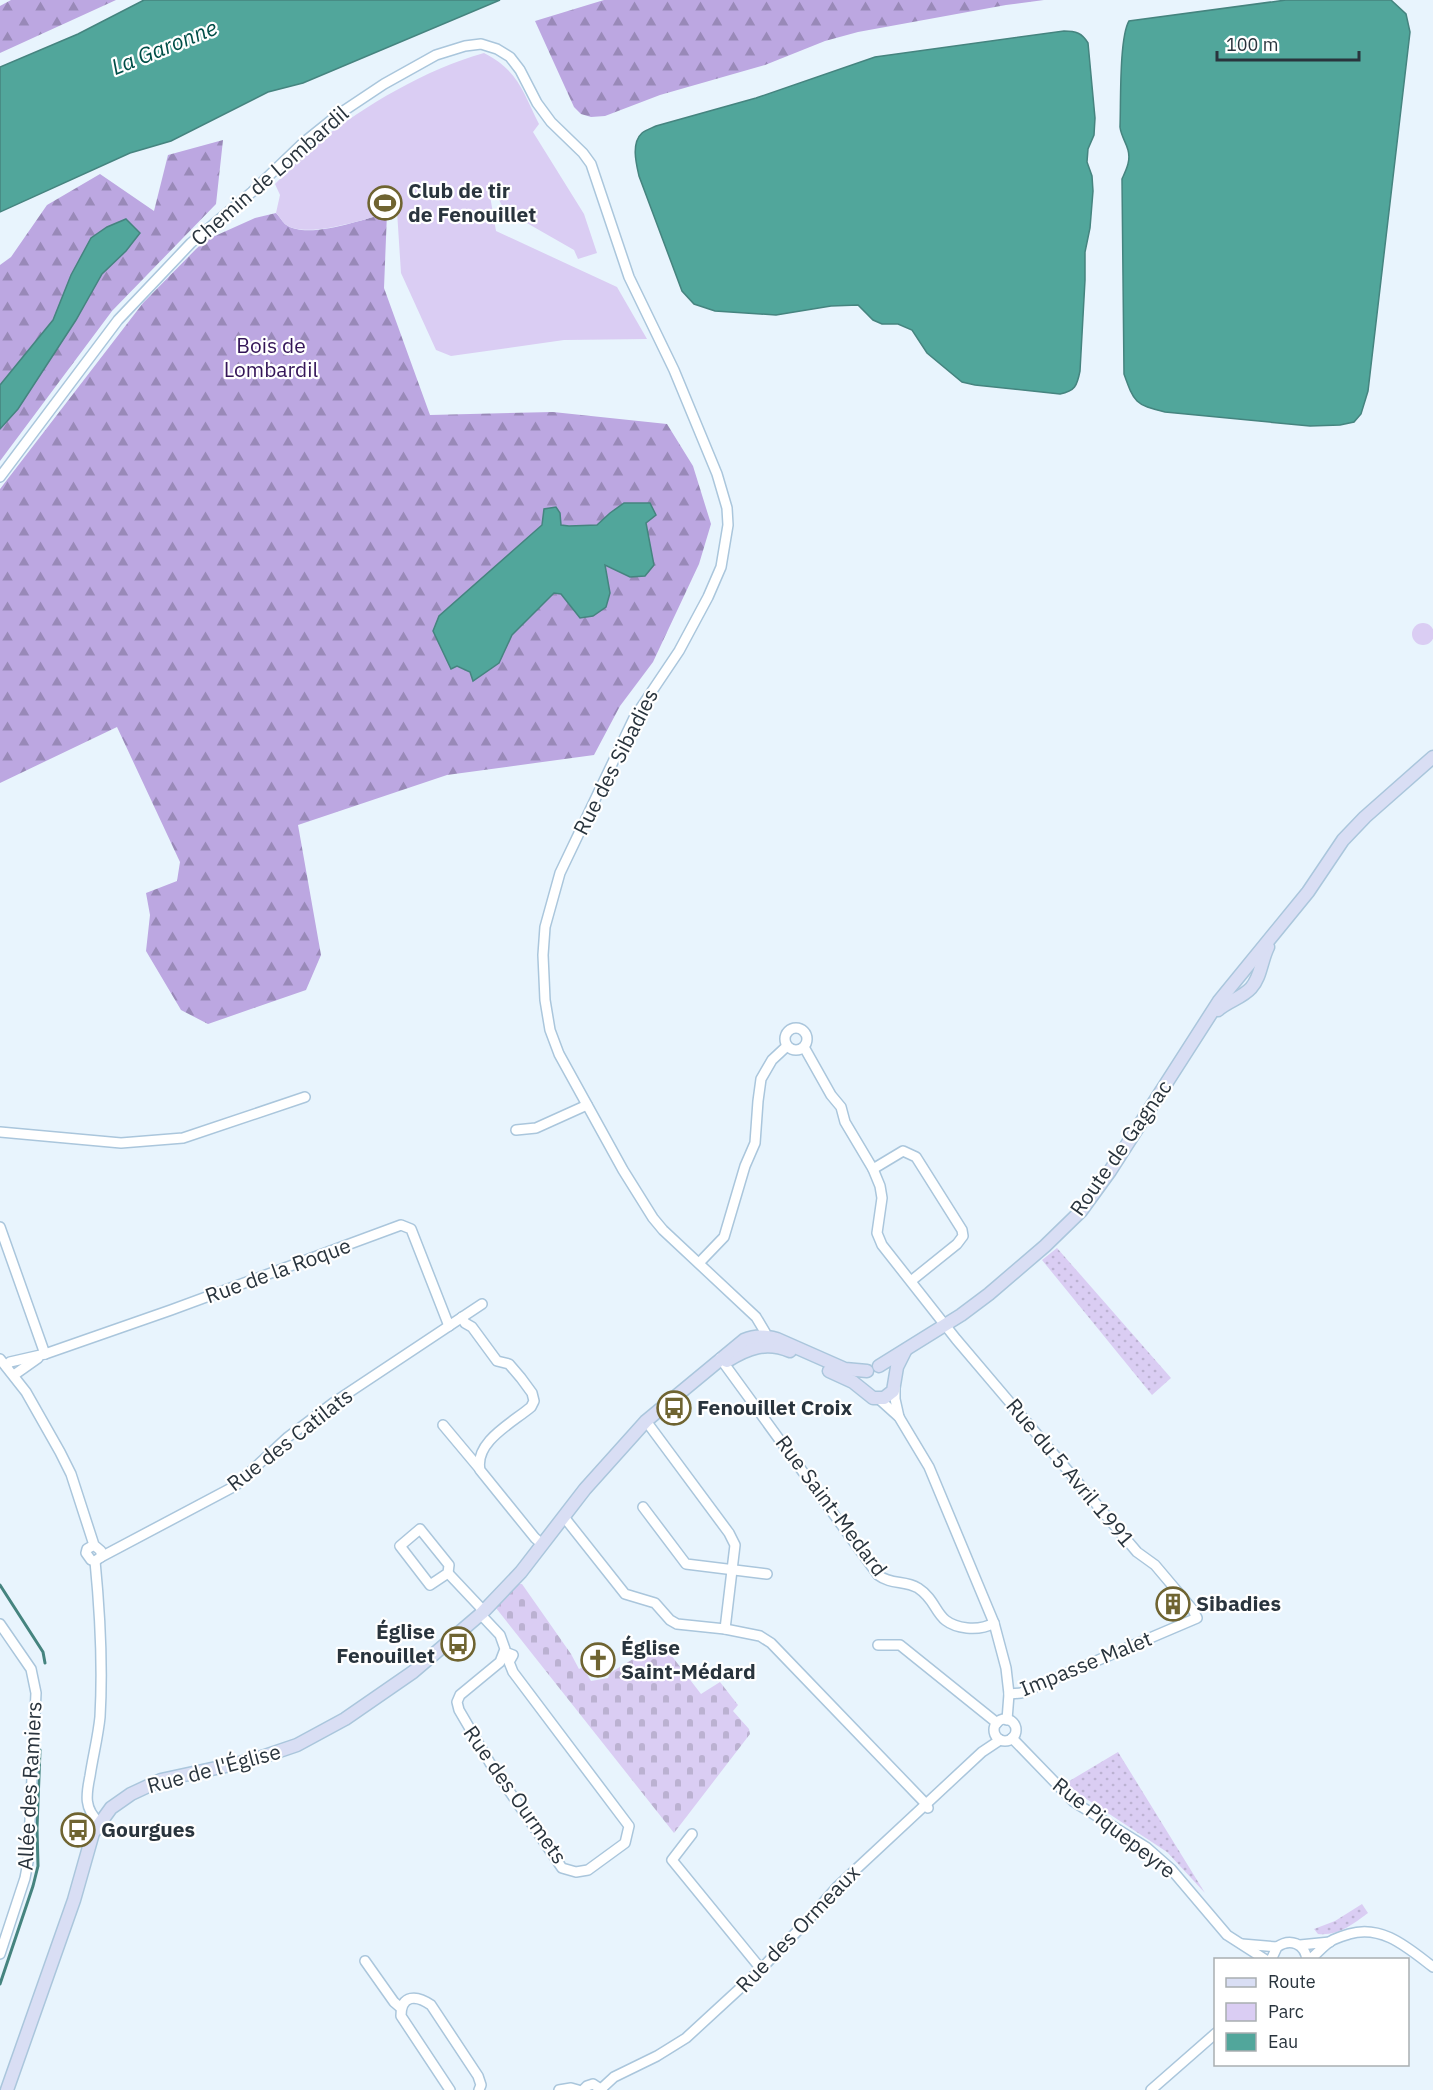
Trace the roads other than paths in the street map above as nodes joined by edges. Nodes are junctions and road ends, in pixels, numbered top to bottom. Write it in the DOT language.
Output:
graph roads {
  1 [pos="583,153"];
  2 [pos="0,477"];
  3 [pos="1433,757"];
  4 [pos="787,1046"];
  5 [pos="804,1047"];
  6 [pos="305,1097"];
  7 [pos="587,1105"];
  8 [pos="516,1130"];
  9 [pos="0,1132"];
  10 [pos="873,1169"];
  11 [pos="0,1227"];
  12 [pos="699,1263"];
  13 [pos="911,1281"];
  14 [pos="482,1304"];
  15 [pos="462,1317"];
  16 [pos="945,1325"];
  17 [pos="449,1326"];
  18 [pos="761,1339"];
  19 [pos="905,1350"];
  20 [pos="45,1354"];
  21 [pos="3,1364"];
  22 [pos="724,1364"];
  23 [pos="873,1369"];
  24 [pos="14,1375"];
  25 [pos="895,1382"];
  26 [pos="865,1392"];
  27 [pos="879,1399"];
  28 [pos="899,1417"];
  29 [pos="646,1421"];
  30 [pos="443,1425"];
  31 [pos="480,1470"];
  32 [pos="643,1507"];
  33 [pos="564,1516"];
  34 [pos="542,1544"];
  35 [pos="97,1552"];
  36 [pos="732,1571"];
  37 [pos="448,1573"];
  38 [pos="767,1574"];
  39 [pos="482,1614"];
  40 [pos="1197,1618"];
  41 [pos="994,1623"];
  42 [pos="0,1624"];
  43 [pos="725,1629"];
  44 [pos="878,1645"];
  45 [pos="505,1652"];
  46 [pos="1009,1694"];
  47 [pos="999,1724"];
  48 [pos="1012,1738"];
  49 [pos="1000,1740"];
  50 [pos="982,1752"];
  51 [pos="927,1807"];
  52 [pos="99,1822"];
  53 [pos="692,1834"];
  54 [pos="1330,1942"];
  55 [pos="1240,1944"];
  56 [pos="1300,1945"];
  57 [pos="1277,1947"];
  58 [pos="0,1954"];
  59 [pos="1264,1958"];
  60 [pos="1272,1958"];
  61 [pos="1308,1958"];
  62 [pos="1309,1958"];
  63 [pos="365,1961"];
  64 [pos="1433,1967"];
  65 [pos="760,1969"];
  66 [pos="401,2008"];
  67 [pos="1214,2034"];
  68 [pos="7,2090"];
  69 [pos="450,2090"];
  70 [pos="479,2090"];
  71 [pos="559,2090"];
  72 [pos="578,2090"];
  73 [pos="583,2090"];
  74 [pos="601,2090"];
  75 [pos="1150,2090"];
  1 -- 2 [label="street, Chemin de Lombardil"];
  1 -- 7 [label="street, Rue des Sibadies"];
  3 -- 16 [label="main road, Route de Gagnac"];
  4 -- 5 [label="street"];
  4 -- 5 [label="street"];
  4 -- 12 [label="street"];
  5 -- 10 [label="street, Rue du 5 Avril 1991"];
  6 -- 9 [label="street"];
  7 -- 8 [label="street"];
  7 -- 12 [label="street, Rue des Sibadies"];
  10 -- 13 [label="street, Rue du 5 Avril 1991"];
  10 -- 13 [label="street"];
  11 -- 20 [label="street"];
  12 -- 18 [label="street, Rue des Sibadies"];
  13 -- 16 [label="street, Rue du 5 Avril 1991"];
  14 -- 15 [label="street, Rue des Catilats"];
  15 -- 17 [label="street, Rue des Catilats"];
  15 -- 31 [label="street"];
  16 -- 19 [label="main road, Route de Gagnac"];
  16 -- 40 [label="street, Rue du 5 Avril 1991"];
  17 -- 20 [label="street, Rue de la Roque"];
  17 -- 35 [label="street, Rue des Catilats"];
  18 -- 22 [label="main road, Rue de l'Église"];
  18 -- 23 [label="main road"];
  18 -- 26 [label="main road"];
  19 -- 23 [label="main road, Route de Gagnac"];
  19 -- 25 [label="main road"];
  20 -- 21 [label="street, Rue de la Roque"];
  20 -- 24 [label="street, Rue de la Roque"];
  21 -- 24 [label="street"];
  22 -- 29 [label="main road, Rue de l'Église"];
  22 -- 41 [label="street, Rue Saint-Medard"];
  23 -- 25 [label="main road"];
  23 -- 26 [label="main road"];
  24 -- 35 [label="street"];
  25 -- 27 [label="main road"];
  25 -- 28 [label="street, Rue des Ormeaux"];
  26 -- 27 [label="main road"];
  27 -- 28 [label="street, Rue des Ormeaux"];
  28 -- 41 [label="street, Rue des Ormeaux"];
  29 -- 33 [label="main road, Rue de l'Église"];
  29 -- 36 [label="street"];
  30 -- 31 [label="street"];
  31 -- 34 [label="street"];
  32 -- 36 [label="street"];
  33 -- 34 [label="main road, Rue de l'Église"];
  33 -- 43 [label="street"];
  34 -- 39 [label="main road, Rue de l'Église"];
  35 -- 52 [label="street"];
  36 -- 38 [label="street"];
  36 -- 43 [label="street"];
  37 -- 37 [label="street, Rue des Ourmets"];
  37 -- 39 [label="street, Rue des Ourmets"];
  39 -- 45 [label="street, Rue des Ourmets"];
  39 -- 52 [label="main road, Rue de l'Église"];
  40 -- 46 [label="street, Impasse Malet"];
  41 -- 46 [label="street, Rue des Ormeaux"];
  42 -- 58 [label="street, Allée des Ramiers"];
  43 -- 51 [label="street"];
  44 -- 47 [label="street"];
  45 -- 45 [label="street, Rue des Ourmets"];
  46 -- 47 [label="street, Rue des Ormeaux"];
  47 -- 48 [label="street, Rue des Ormeaux"];
  47 -- 49 [label="street"];
  47 -- 50 [label="street, Rue des Ormeaux"];
  48 -- 49 [label="street, Rue des Ormeaux"];
  48 -- 55 [label="street, Rue Piquepeyre"];
  49 -- 50 [label="street, Rue des Ormeaux"];
  50 -- 51 [label="street, Rue des Ormeaux"];
  51 -- 65 [label="street, Rue des Ormeaux"];
  52 -- 68 [label="main road, Rue de l'Église"];
  53 -- 65 [label="street"];
  54 -- 56 [label="street"];
  54 -- 62 [label="street"];
  54 -- 64 [label="street"];
  55 -- 57 [label="street"];
  55 -- 59 [label="street, Rue Piquepeyre"];
  56 -- 57 [label="street"];
  56 -- 61 [label="street"];
  57 -- 60 [label="street"];
  63 -- 66 [label="street"];
  65 -- 74 [label="street, Rue des Ormeaux"];
  66 -- 69 [label="street"];
  66 -- 70 [label="street"];
  67 -- 75 [label="street"];
  71 -- 72 [label="street"];
  73 -- 74 [label="street"];
}
